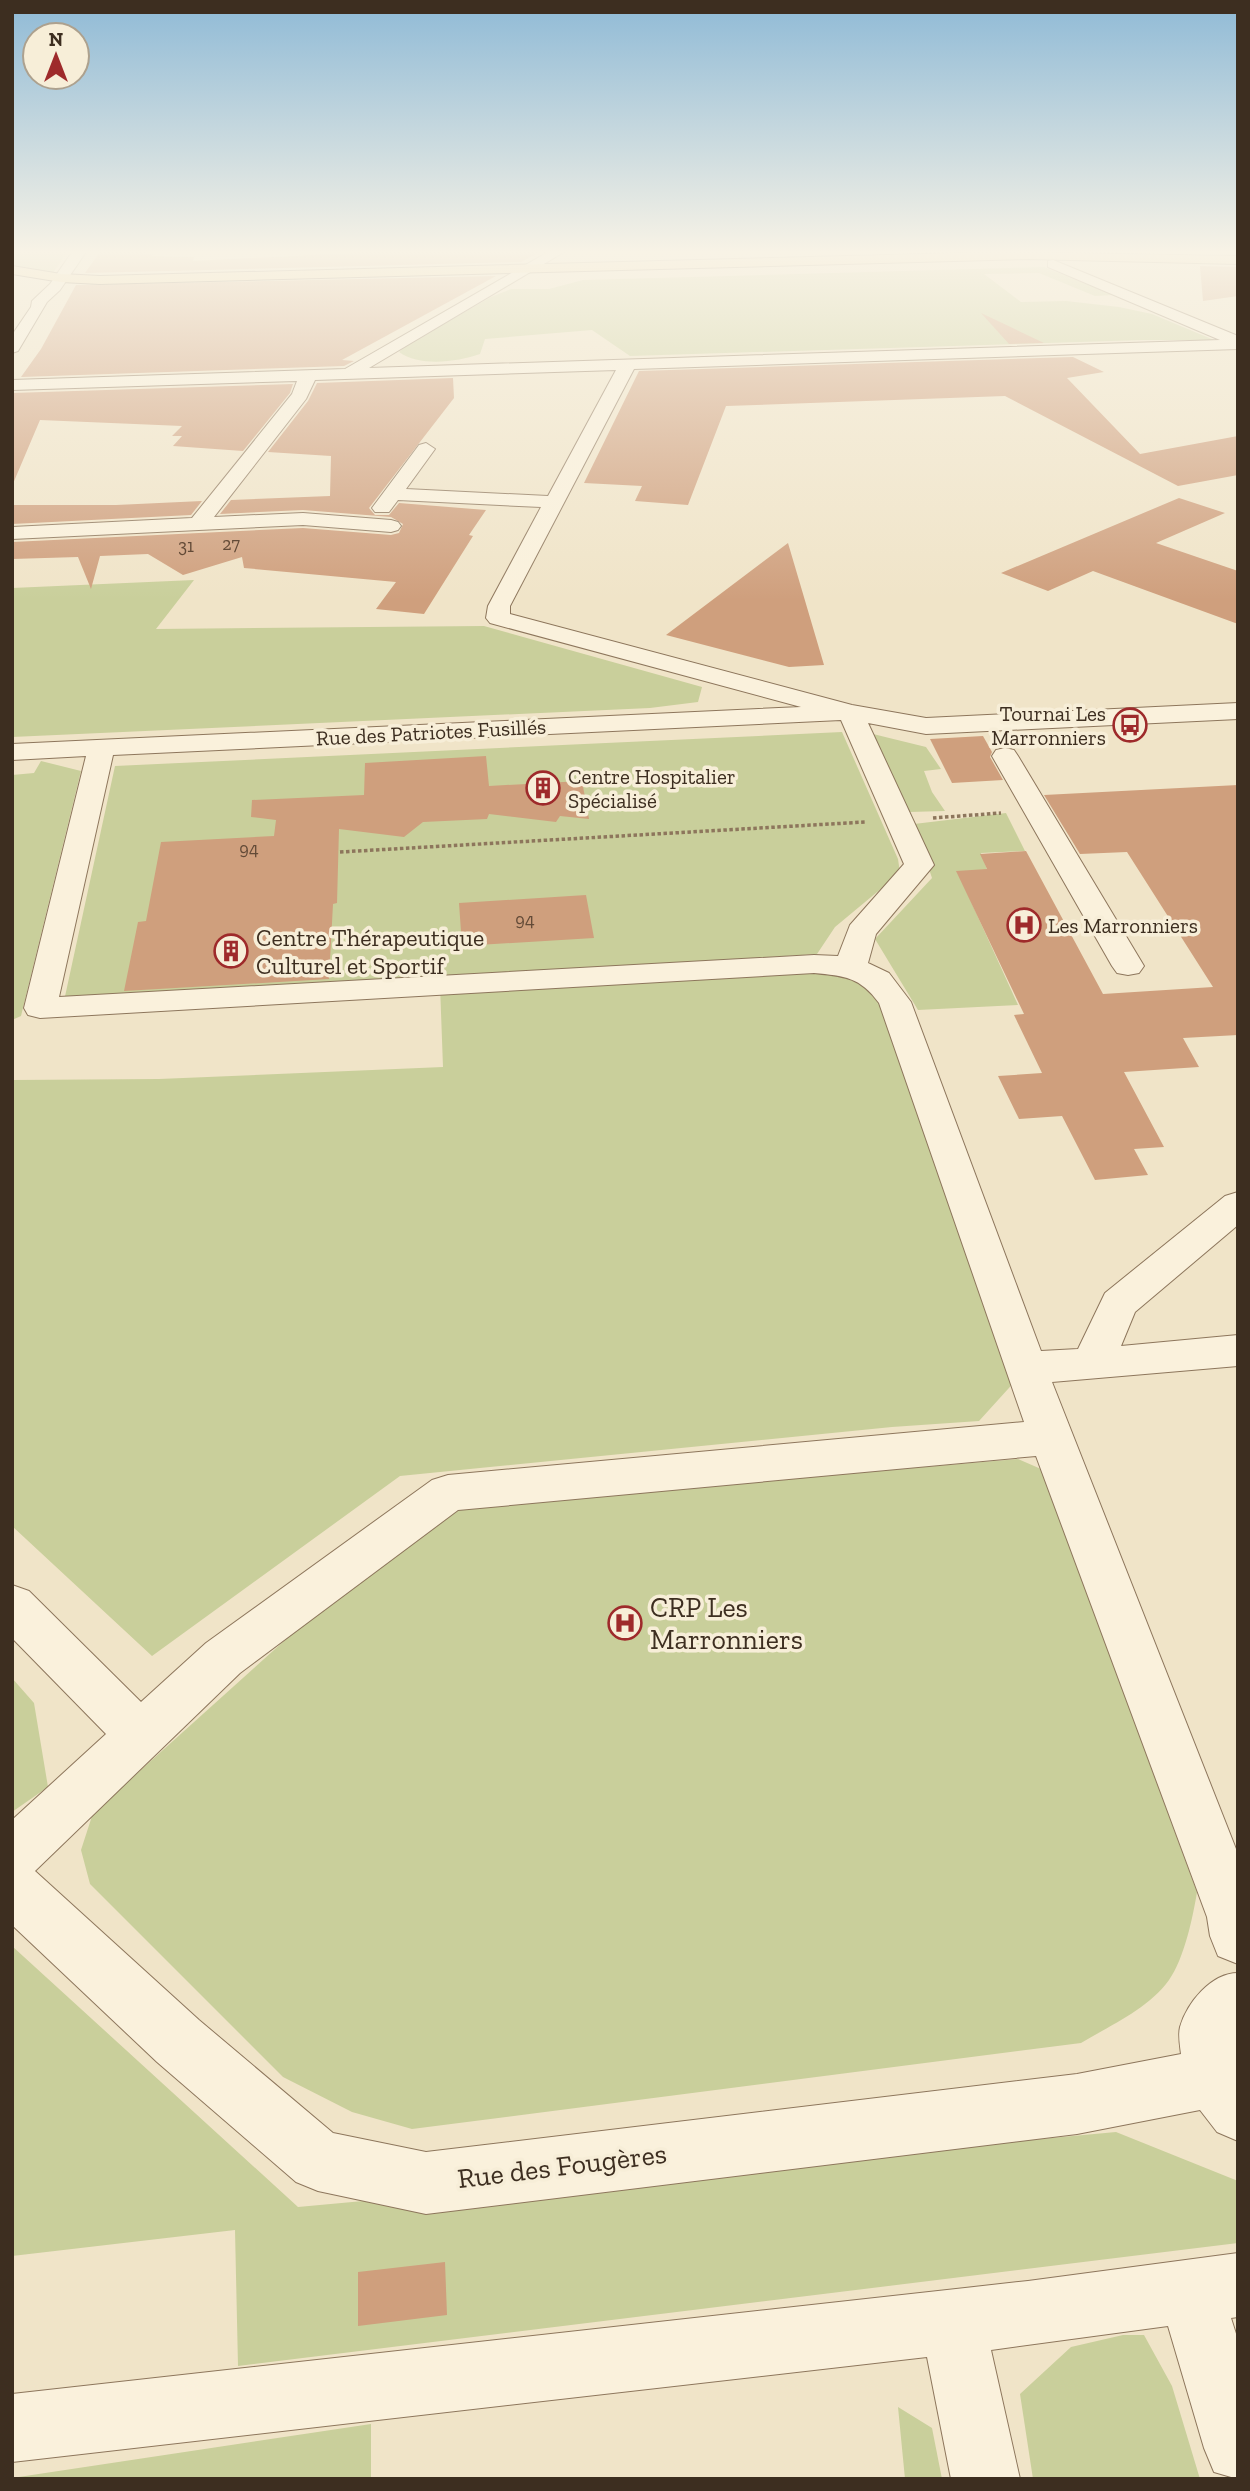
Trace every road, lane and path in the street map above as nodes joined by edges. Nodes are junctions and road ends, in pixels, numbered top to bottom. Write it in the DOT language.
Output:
graph roads {
  1 [pos="357,368"];
  2 [pos="509,368"];
  3 [pos="626,368"];
  4 [pos="308,374"];
  5 [pos="347,374"];
  6 [pos="12,385"];
  7 [pos="426,449"];
  8 [pos="392,494"];
  9 [pos="555,502"];
  10 [pos="198,524"];
  11 [pos="370,524"];
  12 [pos="391,526"];
  13 [pos="12,533"];
  14 [pos="1238,711"];
  15 [pos="850,712"];
  16 [pos="101,748"];
  17 [pos="12,752"];
  18 [pos="1005,756"];
  19 [pos="1037,811"];
  20 [pos="899,820"];
  21 [pos="340,852"];
  22 [pos="1128,966"];
  23 [pos="851,967"];
  24 [pos="1238,1205"];
  25 [pos="1238,1350"];
  26 [pos="1092,1364"];
  27 [pos="1028,1367"];
  28 [pos="1051,1437"];
  29 [pos="12,1606"];
  30 [pos="140,1735"];
  31 [pos="12,1856"];
  32 [pos="12,1888"];
  33 [pos="1238,1936"];
  34 [pos="1238,2002"];
  35 [pos="1225,2094"];
  36 [pos="1214,2288"];
  37 [pos="952,2321"];
  38 [pos="12,2428"];
  39 [pos="1238,2448"];
  40 [pos="986,2479"];
  1 -- 5 [label="street"];
  2 -- 5 [label="street"];
  3 -- 9 [label="street, Rue des Patriotes Fusillés"];
  4 -- 5 [label="street"];
  4 -- 6 [label="street"];
  4 -- 10 [label="street"];
  7 -- 8 [label="street"];
  8 -- 9 [label="street"];
  8 -- 11 [label="street"];
  9 -- 15 [label="street, Rue des Patriotes Fusillés"];
  10 -- 11 [label="street"];
  10 -- 13 [label="street"];
  11 -- 12 [label="street"];
  14 -- 15 [label="street, Rue des Patriotes Fusillés"];
  15 -- 16 [label="street, Rue des Patriotes Fusillés"];
  15 -- 20 [label="street"];
  16 -- 17 [label="street, Rue des Patriotes Fusillés"];
  16 -- 23 [label="street"];
  18 -- 19 [label="street"];
  19 -- 20 [label="path"];
  19 -- 22 [label="street"];
  20 -- 21 [label="path"];
  20 -- 23 [label="street"];
  23 -- 27 [label="street"];
  24 -- 26 [label="street"];
  25 -- 26 [label="street"];
  26 -- 27 [label="street"];
  27 -- 28 [label="street"];
  28 -- 30 [label="street"];
  28 -- 33 [label="street"];
  29 -- 30 [label="street"];
  30 -- 31 [label="street"];
  32 -- 35 [label="street, Rue des Fougères"];
  34 -- 35 [label="street, Rue des Fougères"];
  36 -- 37 [label="street"];
  36 -- 39 [label="street"];
  37 -- 38 [label="street"];
  37 -- 40 [label="street"];
}
